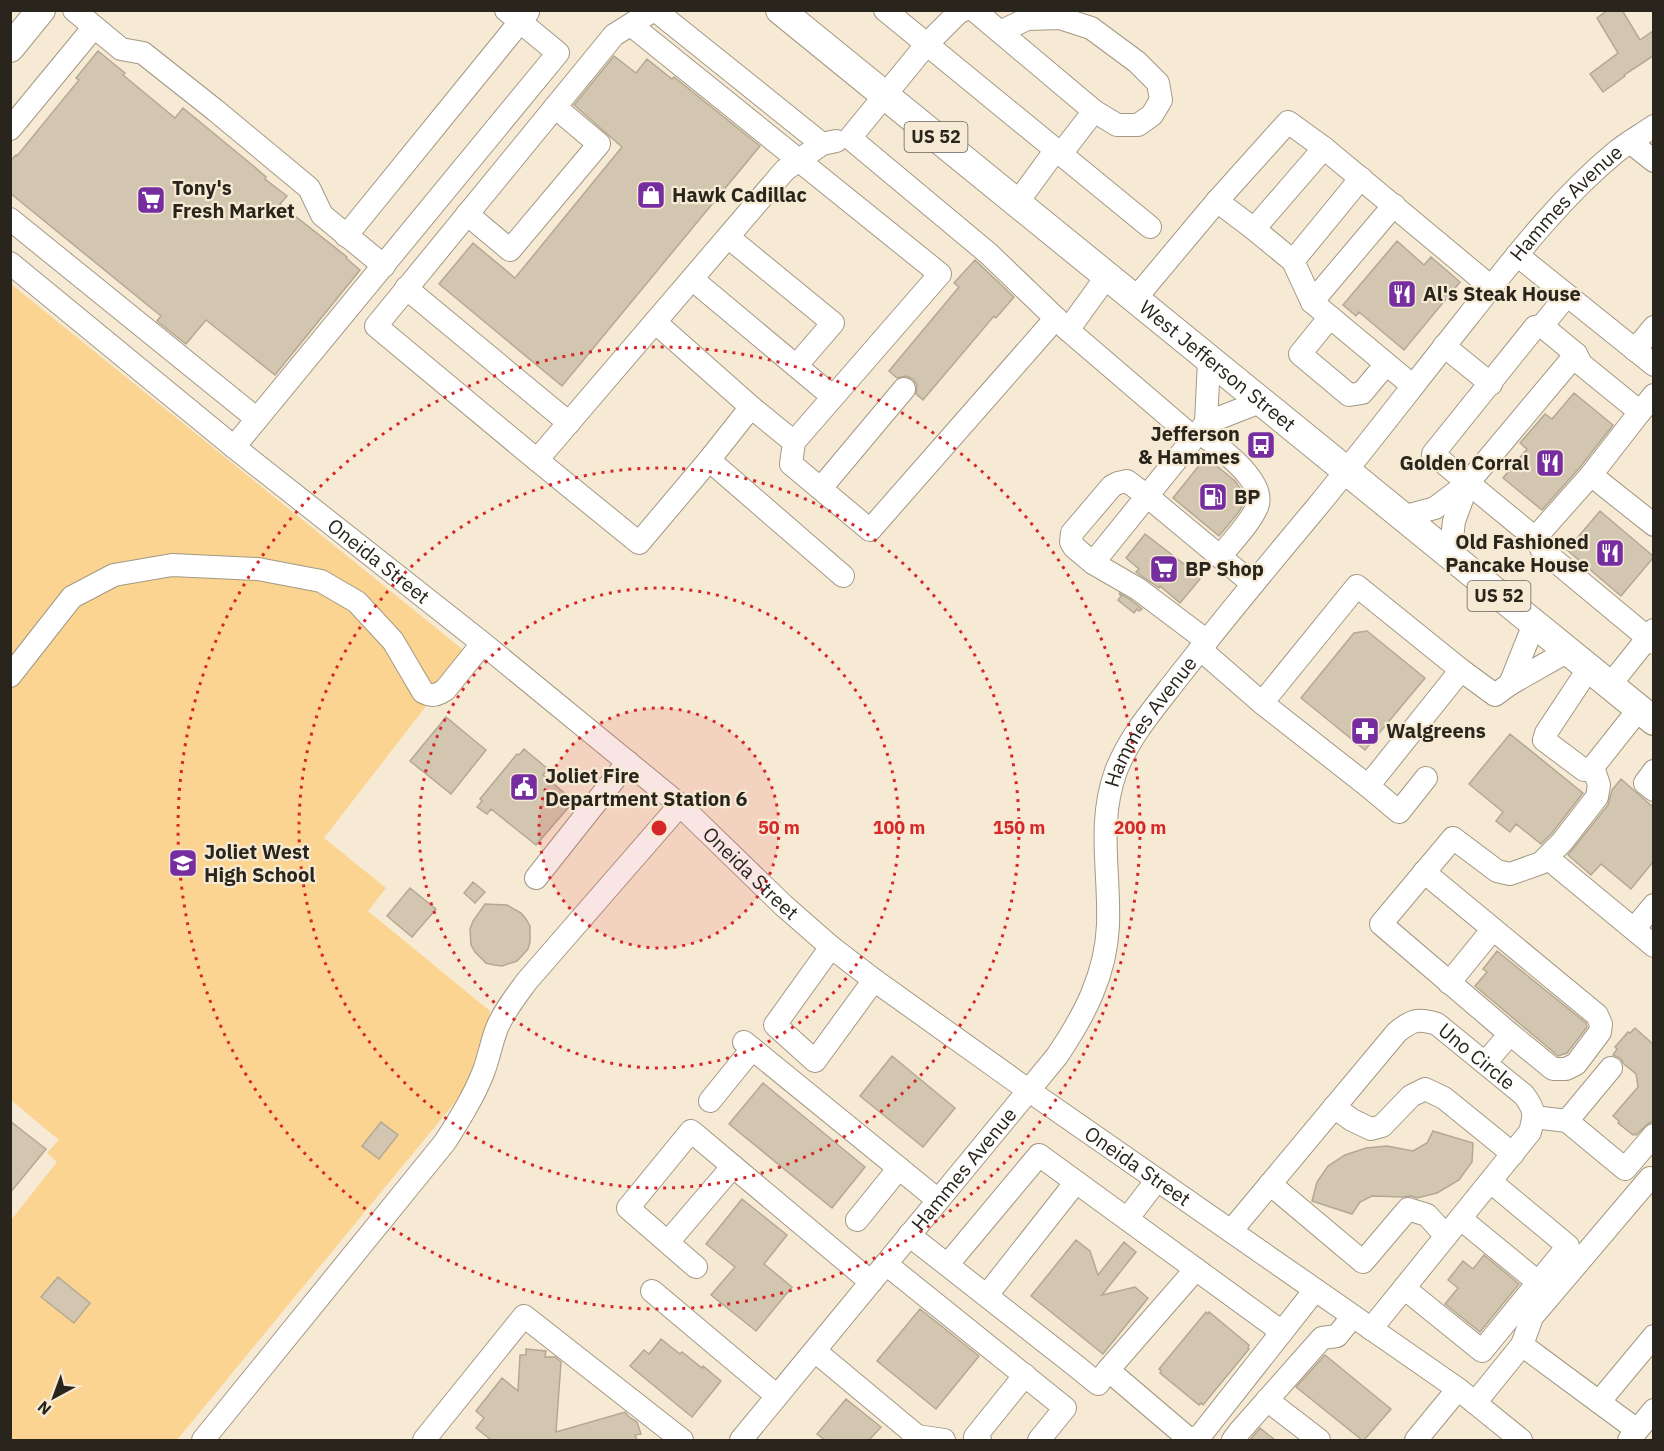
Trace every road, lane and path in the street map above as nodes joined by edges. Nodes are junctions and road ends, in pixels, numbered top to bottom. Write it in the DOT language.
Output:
graph roads {
  1 [pos="41,10"];
  2 [pos="74,10"];
  3 [pos="655,10"];
  4 [pos="885,10"];
  5 [pos="964,10"];
  6 [pos="974,10"];
  7 [pos="519,14"];
  8 [pos="793,15"];
  9 [pos="631,25"];
  10 [pos="94,27"];
  11 [pos="1000,32"];
  12 [pos="926,45"];
  13 [pos="10,48"];
  14 [pos="885,96"];
  15 [pos="555,107"];
  16 [pos="1094,111"];
  17 [pos="1653,126"];
  18 [pos="10,129"];
  19 [pos="850,138"];
  20 [pos="1630,142"];
  21 [pos="822,144"];
  22 [pos="1324,148"];
  23 [pos="1058,153"];
  24 [pos="799,160"];
  25 [pos="1653,161"];
  26 [pos="1361,178"];
  27 [pos="1217,201"];
  28 [pos="1017,203"];
  29 [pos="1394,206"];
  30 [pos="467,214"];
  31 [pos="10,219"];
  32 [pos="1150,227"];
  33 [pos="1254,229"];
  34 [pos="346,236"];
  35 [pos="728,237"];
  36 [pos="1517,255"];
  37 [pos="1293,261"];
  38 [pos="10,263"];
  39 [pos="384,266"];
  40 [pos="1107,276"];
  41 [pos="692,279"];
  42 [pos="1491,287"];
  43 [pos="406,288"];
  44 [pos="100,292"];
  45 [pos="1567,295"];
  46 [pos="1135,299"];
  47 [pos="1312,302"];
  48 [pos="1330,317"];
  49 [pos="79,319"];
  50 [pos="655,322"];
  51 [pos="1062,324"];
  52 [pos="1542,326"];
  53 [pos="1653,327"];
  54 [pos="1444,346"];
  55 [pos="1635,350"];
  56 [pos="1576,354"];
  57 [pos="1209,360"];
  58 [pos="1386,364"];
  59 [pos="1653,365"];
  60 [pos="796,366"];
  61 [pos="1491,384"];
  62 [pos="1413,386"];
  63 [pos="904,389"];
  64 [pos="832,396"];
  65 [pos="1260,402"];
  66 [pos="1647,403"];
  67 [pos="751,406"];
  68 [pos="257,419"];
  69 [pos="569,423"];
  70 [pos="1200,431"];
  71 [pos="794,442"];
  72 [pos="234,447"];
  73 [pos="537,460"];
  74 [pos="709,460"];
  75 [pos="1345,471"];
  76 [pos="1591,475"];
  77 [pos="1468,483"];
  78 [pos="820,488"];
  79 [pos="1147,496"];
  80 [pos="1402,517"];
  81 [pos="1653,525"];
  82 [pos="1535,538"];
  83 [pos="1450,555"];
  84 [pos="1220,557"];
  85 [pos="1093,563"];
  86 [pos="843,576"];
  87 [pos="1253,584"];
  88 [pos="1534,624"];
  89 [pos="1651,637"];
  90 [pos="482,644"];
  91 [pos="1203,645"];
  92 [pos="1589,668"];
  93 [pos="1461,670"];
  94 [pos="10,676"];
  95 [pos="1510,684"];
  96 [pos="1262,703"];
  97 [pos="1646,715"];
  98 [pos="628,762"];
  99 [pos="1593,767"];
  100 [pos="1653,771"];
  101 [pos="1426,778"];
  102 [pos="1368,786"];
  103 [pos="1653,790"];
  104 [pos="680,805"];
  105 [pos="1556,865"];
  106 [pos="1424,872"];
  107 [pos="536,878"];
  108 [pos="1653,905"];
  109 [pos="1493,929"];
  110 [pos="1634,929"];
  111 [pos="1653,946"];
  112 [pos="831,947"];
  113 [pos="874,980"];
  114 [pos="1449,982"];
  115 [pos="1510,1035"];
  116 [pos="1485,1063"];
  117 [pos="1611,1068"];
  118 [pos="1028,1090"];
  119 [pos="710,1101"];
  120 [pos="1334,1107"];
  121 [pos="1534,1117"];
  122 [pos="1567,1121"];
  123 [pos="1653,1135"];
  124 [pos="1513,1154"];
  125 [pos="733,1166"];
  126 [pos="899,1168"];
  127 [pos="1157,1180"];
  128 [pos="1076,1182"];
  129 [pos="1491,1182"];
  130 [pos="1653,1182"];
  131 [pos="1270,1184"];
  132 [pos="938,1200"];
  133 [pos="1127,1219"];
  134 [pos="857,1220"];
  135 [pos="1454,1228"];
  136 [pos="1231,1231"];
  137 [pos="909,1235"];
  138 [pos="668,1242"];
  139 [pos="886,1264"];
  140 [pos="948,1264"];
  141 [pos="696,1267"];
  142 [pos="1196,1269"];
  143 [pos="871,1282"];
  144 [pos="1539,1283"];
  145 [pos="1404,1288"];
  146 [pos="1315,1290"];
  147 [pos="652,1291"];
  148 [pos="987,1295"];
  149 [pos="1353,1316"];
  150 [pos="1371,1329"];
  151 [pos="1282,1332"];
  152 [pos="1653,1336"];
  153 [pos="1522,1345"];
  154 [pos="815,1351"];
  155 [pos="1108,1370"];
  156 [pos="1024,1375"];
  157 [pos="777,1396"];
  158 [pos="1466,1396"];
  159 [pos="1267,1400"];
  160 [pos="1599,1402"];
  161 [pos="1653,1410"];
  162 [pos="1633,1435"];
  163 [pos="749,1438"];
  164 [pos="915,1438"];
  165 [pos="203,1440"];
  166 [pos="424,1440"];
  167 [pos="681,1440"];
  168 [pos="944,1440"];
  169 [pos="980,1440"];
  170 [pos="1039,1440"];
  171 [pos="1233,1440"];
  172 [pos="1319,1440"];
  173 [pos="1416,1440"];
  174 [pos="1521,1440"];
  1 -- 13 [label="main road"];
  2 -- 10 [label="street"];
  3 -- 9 [label="street"];
  3 -- 21 [label="street"];
  4 -- 12 [label="street"];
  5 -- 12 [label="street"];
  6 -- 11 [label="street"];
  7 -- 34 [label="street"];
  7 -- 39 [label="street"];
  8 -- 14 [label="main road, West Jefferson Street / US 52"];
  9 -- 15 [label="street"];
  9 -- 24 [label="street"];
  10 -- 18 [label="street"];
  10 -- 34 [label="street"];
  11 -- 16 [label="street"];
  11 -- 16 [label="street"];
  12 -- 14 [label="street"];
  12 -- 23 [label="street"];
  14 -- 19 [label="street"];
  14 -- 28 [label="main road, West Jefferson Street / US 52"];
  15 -- 30 [label="street"];
  15 -- 30 [label="street"];
  16 -- 23 [label="street"];
  17 -- 20 [label="street, Hammes Avenue"];
  19 -- 21 [label="street"];
  19 -- 51 [label="street"];
  20 -- 25 [label="street"];
  20 -- 36 [label="street, Hammes Avenue"];
  21 -- 24 [label="street"];
  22 -- 26 [label="street"];
  22 -- 27 [label="street"];
  22 -- 33 [label="street"];
  23 -- 28 [label="street"];
  23 -- 32 [label="street"];
  24 -- 35 [label="street"];
  24 -- 64 [label="street"];
  26 -- 29 [label="street"];
  26 -- 37 [label="street"];
  27 -- 33 [label="street"];
  27 -- 46 [label="street"];
  28 -- 40 [label="main road, West Jefferson Street / US 52"];
  29 -- 42 [label="street"];
  29 -- 47 [label="street"];
  30 -- 43 [label="street"];
  31 -- 44 [label="street"];
  33 -- 37 [label="street"];
  34 -- 39 [label="street"];
  35 -- 41 [label="street"];
  35 -- 60 [label="street"];
  36 -- 42 [label="street, Hammes Avenue"];
  36 -- 45 [label="street"];
  37 -- 47 [label="street"];
  38 -- 49 [label="street, Oneida Street"];
  39 -- 68 [label="street"];
  40 -- 46 [label="main road, West Jefferson Street / US 52"];
  40 -- 51 [label="street"];
  41 -- 50 [label="street"];
  41 -- 60 [label="street"];
  42 -- 54 [label="street, Hammes Avenue"];
  43 -- 69 [label="street"];
  43 -- 73 [label="street"];
  44 -- 49 [label="street"];
  44 -- 68 [label="street"];
  45 -- 52 [label="street"];
  45 -- 55 [label="street"];
  46 -- 57 [label="main road, West Jefferson Street / US 52"];
  47 -- 48 [label="street"];
  48 -- 58 [label="street"];
  48 -- 58 [label="street"];
  49 -- 72 [label="street, Oneida Street"];
  50 -- 67 [label="street"];
  50 -- 69 [label="street"];
  51 -- 70 [label="street"];
  51 -- 78 [label="street"];
  52 -- 56 [label="street"];
  52 -- 61 [label="street"];
  53 -- 55 [label="street"];
  54 -- 61 [label="street"];
  54 -- 62 [label="street, Hammes Avenue"];
  55 -- 59 [label="street"];
  56 -- 66 [label="street"];
  56 -- 77 [label="street"];
  57 -- 65 [label="main road, West Jefferson Street / US 52"];
  57 -- 70 [label="street"];
  58 -- 62 [label="street"];
  60 -- 64 [label="street"];
  61 -- 77 [label="street"];
  62 -- 75 [label="street, Hammes Avenue"];
  63 -- 78 [label="street"];
  64 -- 71 [label="street"];
  65 -- 70 [label="street"];
  65 -- 75 [label="main road, West Jefferson Street / US 52"];
  66 -- 76 [label="street"];
  67 -- 71 [label="street"];
  67 -- 74 [label="street"];
  68 -- 72 [label="street"];
  69 -- 73 [label="street"];
  70 -- 79 [label="street"];
  70 -- 84 [label="street"];
  71 -- 78 [label="street"];
  72 -- 90 [label="street, Oneida Street"];
  73 -- 74 [label="street"];
  74 -- 86 [label="street"];
  75 -- 80 [label="main road, West Jefferson Street / US 52"];
  75 -- 87 [label="street, Hammes Avenue"];
  76 -- 81 [label="street"];
  76 -- 82 [label="street"];
  77 -- 80 [label="street"];
  77 -- 82 [label="street"];
  77 -- 83 [label="street"];
  79 -- 84 [label="street"];
  79 -- 85 [label="street"];
  79 -- 85 [label="street"];
  80 -- 83 [label="main road, West Jefferson Street / US 52"];
  82 -- 89 [label="street"];
  83 -- 88 [label="main road, West Jefferson Street / US 52"];
  84 -- 87 [label="street"];
  85 -- 91 [label="street"];
  87 -- 91 [label="street, Hammes Avenue"];
  88 -- 92 [label="main road, West Jefferson Street / US 52"];
  88 -- 95 [label="street"];
  89 -- 92 [label="street"];
  90 -- 94 [label="street"];
  90 -- 98 [label="street, Oneida Street"];
  91 -- 96 [label="street"];
  91 -- 118 [label="street, Hammes Avenue"];
  92 -- 95 [label="street"];
  92 -- 97 [label="main road, West Jefferson Street / US 52"];
  92 -- 99 [label="street"];
  93 -- 95 [label="street"];
  93 -- 96 [label="street"];
  93 -- 102 [label="street"];
  96 -- 102 [label="street"];
  97 -- 99 [label="street"];
  98 -- 104 [label="street, Oneida Street"];
  98 -- 107 [label="street"];
  99 -- 106 [label="street"];
  100 -- 103 [label="street"];
  101 -- 102 [label="street"];
  104 -- 112 [label="street, Oneida Street"];
  104 -- 165 [label="street"];
  105 -- 110 [label="street"];
  106 -- 109 [label="street"];
  106 -- 114 [label="street"];
  108 -- 110 [label="street"];
  109 -- 114 [label="street"];
  109 -- 115 [label="street"];
  110 -- 111 [label="street"];
  112 -- 113 [label="street, Oneida Street"];
  112 -- 113 [label="street"];
  113 -- 118 [label="street, Oneida Street"];
  114 -- 115 [label="street"];
  115 -- 116 [label="street"];
  116 -- 120 [label="street, Uno Circle"];
  116 -- 121 [label="street, Uno Circle"];
  117 -- 122 [label="street"];
  118 -- 127 [label="street, Oneida Street"];
  118 -- 132 [label="street, Hammes Avenue"];
  119 -- 126 [label="street"];
  120 -- 124 [label="street"];
  120 -- 131 [label="street, Uno Circle"];
  121 -- 122 [label="street"];
  121 -- 124 [label="street"];
  122 -- 123 [label="street"];
  124 -- 129 [label="street"];
  125 -- 138 [label="street"];
  125 -- 138 [label="street"];
  125 -- 143 [label="street"];
  126 -- 132 [label="street"];
  126 -- 134 [label="street"];
  127 -- 133 [label="street"];
  127 -- 136 [label="street, Oneida Street"];
  128 -- 133 [label="street"];
  128 -- 140 [label="street"];
  128 -- 148 [label="street"];
  129 -- 135 [label="street"];
  129 -- 144 [label="street"];
  130 -- 153 [label="street"];
  131 -- 135 [label="street"];
  131 -- 136 [label="street, Uno Circle"];
  132 -- 137 [label="street, Hammes Avenue"];
  133 -- 142 [label="street"];
  135 -- 144 [label="street"];
  135 -- 145 [label="street"];
  136 -- 146 [label="street, Oneida Street"];
  137 -- 139 [label="street, Hammes Avenue"];
  137 -- 140 [label="street"];
  138 -- 141 [label="street"];
  139 -- 143 [label="street, Hammes Avenue"];
  139 -- 156 [label="street"];
  140 -- 148 [label="street"];
  142 -- 151 [label="street"];
  142 -- 155 [label="street"];
  143 -- 154 [label="street, Hammes Avenue"];
  144 -- 145 [label="street"];
  145 -- 150 [label="street"];
  146 -- 149 [label="street, Oneida Street"];
  146 -- 151 [label="street"];
  147 -- 157 [label="street"];
  148 -- 155 [label="street"];
  149 -- 150 [label="street, Oneida Street"];
  149 -- 159 [label="street"];
  150 -- 158 [label="street, Oneida Street"];
  151 -- 155 [label="street"];
  152 -- 160 [label="street"];
  153 -- 158 [label="street"];
  153 -- 160 [label="street"];
  154 -- 157 [label="street, Hammes Avenue"];
  154 -- 164 [label="street"];
  156 -- 169 [label="street"];
  156 -- 170 [label="street"];
  157 -- 163 [label="street, Hammes Avenue"];
  158 -- 173 [label="street"];
  158 -- 174 [label="street, Oneida Street"];
  159 -- 171 [label="street"];
  159 -- 172 [label="street"];
  160 -- 162 [label="street"];
  161 -- 162 [label="street"];
  164 -- 168 [label="street"];
  166 -- 167 [label="street"];
}
